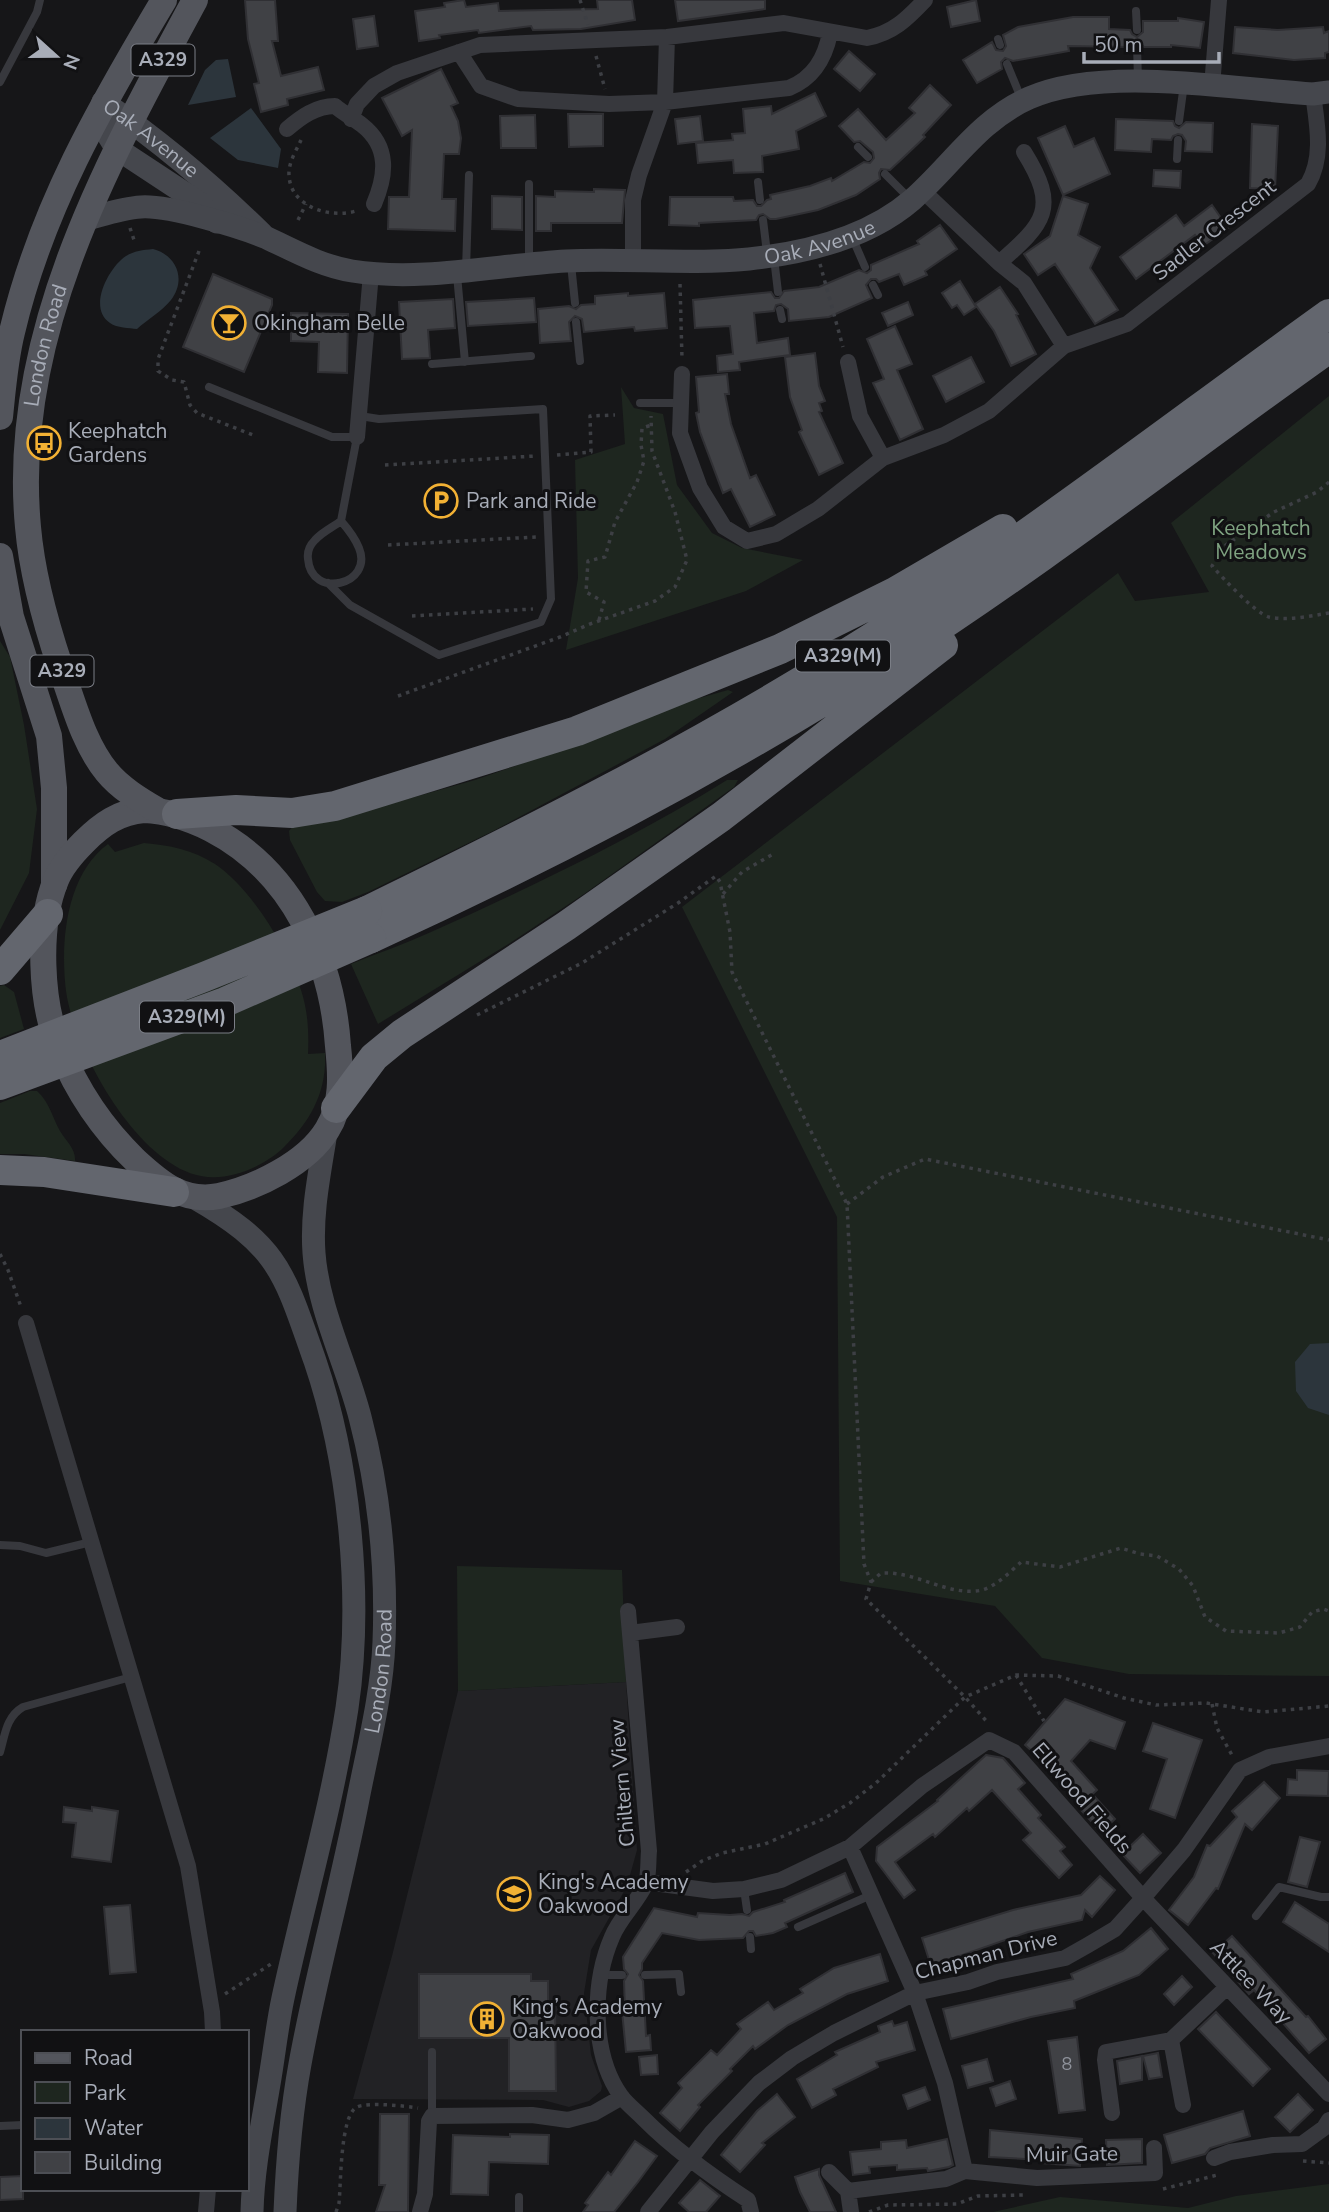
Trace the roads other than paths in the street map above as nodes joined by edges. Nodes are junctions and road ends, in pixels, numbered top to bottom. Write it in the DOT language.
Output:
graph roads {
  1 [pos="40,0"];
  2 [pos="164,0"];
  3 [pos="195,0"];
  4 [pos="925,0"];
  5 [pos="1219,0"];
  6 [pos="1136,11"];
  7 [pos="1137,30"];
  8 [pos="831,33"];
  9 [pos="667,37"];
  10 [pos="1137,47"];
  11 [pos="459,52"];
  12 [pos="1007,64"];
  13 [pos="0,82"];
  14 [pos="1138,82"];
  15 [pos="1184,84"];
  16 [pos="1212,86"];
  17 [pos="1321,93"];
  18 [pos="1022,101"];
  19 [pos="103,102"];
  20 [pos="665,102"];
  21 [pos="351,119"];
  22 [pos="130,120"];
  23 [pos="1179,121"];
  24 [pos="287,129"];
  25 [pos="1178,141"];
  26 [pos="858,147"];
  27 [pos="116,148"];
  28 [pos="1024,152"];
  29 [pos="869,157"];
  30 [pos="1177,159"];
  31 [pos="885,174"];
  32 [pos="469,175"];
  33 [pos="758,182"];
  34 [pos="529,184"];
  35 [pos="917,195"];
  36 [pos="760,200"];
  37 [pos="374,204"];
  38 [pos="84,220"];
  39 [pos="763,220"];
  40 [pos="218,222"];
  41 [pos="850,235"];
  42 [pos="265,237"];
  43 [pos="770,256"];
  44 [pos="633,260"];
  45 [pos="570,261"];
  46 [pos="999,263"];
  47 [pos="529,265"];
  48 [pos="865,267"];
  49 [pos="461,270"];
  50 [pos="371,273"];
  51 [pos="873,285"];
  52 [pos="778,292"];
  53 [pos="878,295"];
  54 [pos="575,303"];
  55 [pos="9,311"];
  56 [pos="1329,314"];
  57 [pos="51,320"];
  58 [pos="576,322"];
  59 [pos="1064,346"];
  60 [pos="1329,348"];
  61 [pos="3,354"];
  62 [pos="531,356"];
  63 [pos="580,360"];
  64 [pos="465,362"];
  65 [pos="848,362"];
  66 [pos="432,364"];
  67 [pos="682,374"];
  68 [pos="209,387"];
  69 [pos="640,403"];
  70 [pos="681,403"];
  71 [pos="360,416"];
  72 [pos="0,417"];
  73 [pos="358,437"];
  74 [pos="883,458"];
  75 [pos="1088,490"];
  76 [pos="341,521"];
  77 [pos="0,556"];
  78 [pos="1013,576"];
  79 [pos="328,583"];
  80 [pos="167,812"];
  81 [pos="51,900"];
  82 [pos="369,925"];
  83 [pos="0,970"];
  84 [pos="0,1056"];
  85 [pos="0,1085"];
  86 [pos="331,1120"];
  87 [pos="0,1170"];
  88 [pos="184,1195"];
  89 [pos="26,1323"];
  90 [pos="91,1542"];
  91 [pos="0,1545"];
  92 [pos="628,1611"];
  93 [pos="677,1627"];
  94 [pos="630,1633"];
  95 [pos="131,1677"];
  96 [pos="1329,1746"];
  97 [pos="0,1752"];
  98 [pos="850,1847"];
  99 [pos="646,1882"];
  100 [pos="744,1889"];
  101 [pos="871,1895"];
  102 [pos="1329,1897"];
  103 [pos="1143,1898"];
  104 [pos="747,1910"];
  105 [pos="1256,1916"];
  106 [pos="798,1927"];
  107 [pos="750,1937"];
  108 [pos="751,1949"];
  109 [pos="600,1975"];
  110 [pos="622,1975"];
  111 [pos="645,1975"];
  112 [pos="1226,1988"];
  113 [pos="681,1992"];
  114 [pos="915,1993"];
  115 [pos="213,2030"];
  116 [pos="1171,2040"];
  117 [pos="432,2052"];
  118 [pos="1329,2094"];
  119 [pos="622,2097"];
  120 [pos="1182,2105"];
  121 [pos="1112,2113"];
  122 [pos="432,2116"];
  123 [pos="1329,2120"];
  124 [pos="21,2125"];
  125 [pos="0,2126"];
  126 [pos="1154,2148"];
  127 [pos="1214,2158"];
  128 [pos="689,2159"];
  129 [pos="965,2171"];
  130 [pos="829,2172"];
  131 [pos="208,2191"];
  132 [pos="848,2191"];
  133 [pos="519,2197"];
  134 [pos="206,2212"];
  135 [pos="252,2212"];
  136 [pos="285,2212"];
  137 [pos="420,2212"];
  138 [pos="519,2212"];
  139 [pos="648,2212"];
  140 [pos="751,2212"];
  141 [pos="851,2212"];
  1 -- 13 [label="lane"];
  2 -- 19 [label="main road, London Road / A329"];
  3 -- 22 [label="main road, London Road / A329"];
  4 -- 8 [label="street"];
  5 -- 16 [label="street"];
  6 -- 7 [label="lane"];
  8 -- 9 [label="street"];
  8 -- 20 [label="street"];
  9 -- 11 [label="street"];
  9 -- 20 [label="street"];
  10 -- 14 [label="lane"];
  11 -- 20 [label="street"];
  11 -- 21 [label="street"];
  12 -- 18 [label="lane"];
  14 -- 15 [label="main road, Oak Avenue"];
  14 -- 18 [label="main road, Oak Avenue"];
  15 -- 16 [label="main road, Oak Avenue"];
  15 -- 23 [label="lane"];
  16 -- 17 [label="main road, Oak Avenue"];
  17 -- 59 [label="street, Sadler Crescent"];
  18 -- 35 [label="main road, Oak Avenue"];
  19 -- 22 [label="main road, Oak Avenue"];
  19 -- 27 [label="main road, Oak Avenue"];
  19 -- 55 [label="main road, London Road / A329"];
  20 -- 44 [label="street"];
  21 -- 24 [label="street"];
  21 -- 37 [label="street"];
  22 -- 27 [label="main road, London Road / A329"];
  22 -- 42 [label="main road, Oak Avenue"];
  25 -- 30 [label="lane"];
  26 -- 29 [label="lane"];
  27 -- 38 [label="main road, London Road / A329"];
  27 -- 40 [label="main road, Oak Avenue"];
  28 -- 46 [label="street"];
  31 -- 35 [label="lane"];
  32 -- 49 [label="lane"];
  33 -- 36 [label="lane"];
  34 -- 47 [label="lane"];
  35 -- 41 [label="main road, Oak Avenue"];
  35 -- 46 [label="street"];
  38 -- 40 [label="main road, Oak Avenue"];
  38 -- 57 [label="main road, London Road / A329"];
  39 -- 43 [label="lane"];
  40 -- 42 [label="main road, Oak Avenue"];
  41 -- 43 [label="main road, Oak Avenue"];
  41 -- 48 [label="lane"];
  42 -- 50 [label="main road, Oak Avenue"];
  43 -- 44 [label="main road, Oak Avenue"];
  43 -- 52 [label="lane"];
  44 -- 45 [label="main road, Oak Avenue"];
  45 -- 47 [label="main road, Oak Avenue"];
  45 -- 54 [label="lane"];
  46 -- 59 [label="street"];
  47 -- 49 [label="main road, Oak Avenue"];
  49 -- 50 [label="main road, Oak Avenue"];
  49 -- 64 [label="lane"];
  50 -- 71 [label="street"];
  51 -- 53 [label="lane"];
  55 -- 57 [label="main road"];
  55 -- 61 [label="main road, London Road / A329"];
  56 -- 75 [label="highway, A329(M)"];
  57 -- 80 [label="main road, London Road / A329"];
  58 -- 63 [label="lane"];
  59 -- 74 [label="street, Sadler Crescent"];
  60 -- 78 [label="highway, A329(M)"];
  61 -- 72 [label="main road, London Road / A329"];
  62 -- 64 [label="lane"];
  64 -- 66 [label="lane"];
  65 -- 74 [label="street"];
  67 -- 70 [label="street, Sadler Crescent"];
  68 -- 73 [label="lane"];
  69 -- 70 [label="lane"];
  70 -- 74 [label="street, Sadler Crescent"];
  71 -- 73 [label="street"];
  71 -- 79 [label="lane"];
  73 -- 76 [label="lane"];
  75 -- 80 [label="highway, A329(M)"];
  75 -- 82 [label="highway, A329(M)"];
  76 -- 79 [label="lane"];
  76 -- 79 [label="lane"];
  77 -- 81 [label="main road, A329"];
  78 -- 82 [label="highway, A329(M)"];
  78 -- 86 [label="highway, A329(M)"];
  80 -- 81 [label="main road"];
  80 -- 86 [label="main road, London Road"];
  81 -- 83 [label="highway"];
  81 -- 88 [label="main road"];
  82 -- 84 [label="highway, A329(M), bridge"];
  82 -- 85 [label="highway, A329(M), bridge"];
  86 -- 88 [label="main road"];
  86 -- 136 [label="main road, London Road"];
  87 -- 88 [label="highway"];
  88 -- 135 [label="main road, London Road"];
  89 -- 90 [label="street"];
  90 -- 91 [label="lane"];
  90 -- 95 [label="street"];
  92 -- 94 [label="street, Chiltern View"];
  93 -- 94 [label="street"];
  94 -- 99 [label="street, Chiltern View"];
  95 -- 97 [label="lane"];
  95 -- 115 [label="street"];
  96 -- 103 [label="street, Chapman Drive"];
  98 -- 100 [label="street"];
  98 -- 101 [label="street"];
  98 -- 103 [label="street, Ellwood Fields"];
  99 -- 100 [label="street"];
  99 -- 109 [label="street, Chiltern View"];
  100 -- 104 [label="lane"];
  101 -- 106 [label="lane"];
  101 -- 114 [label="street"];
  102 -- 105 [label="lane"];
  103 -- 112 [label="street, Attlee Way"];
  103 -- 114 [label="street, Chapman Drive"];
  107 -- 108 [label="lane"];
  109 -- 110 [label="lane"];
  109 -- 119 [label="street, Chiltern View"];
  111 -- 113 [label="lane"];
  112 -- 116 [label="street"];
  112 -- 118 [label="street, Attlee Way"];
  114 -- 128 [label="street, Chapman Drive"];
  114 -- 129 [label="street"];
  116 -- 120 [label="street"];
  116 -- 121 [label="street"];
  117 -- 122 [label="lane"];
  119 -- 122 [label="street"];
  119 -- 128 [label="street, Chiltern View"];
  122 -- 137 [label="street"];
  123 -- 127 [label="street"];
  124 -- 125 [label="lane"];
  126 -- 129 [label="street, Muir Gate"];
  128 -- 139 [label="street, Chapman Drive"];
  128 -- 140 [label="street, Chiltern View"];
  129 -- 132 [label="street, Muir Gate"];
  130 -- 132 [label="street"];
  131 -- 134 [label="street"];
  132 -- 141 [label="street"];
  133 -- 138 [label="lane"];
}
